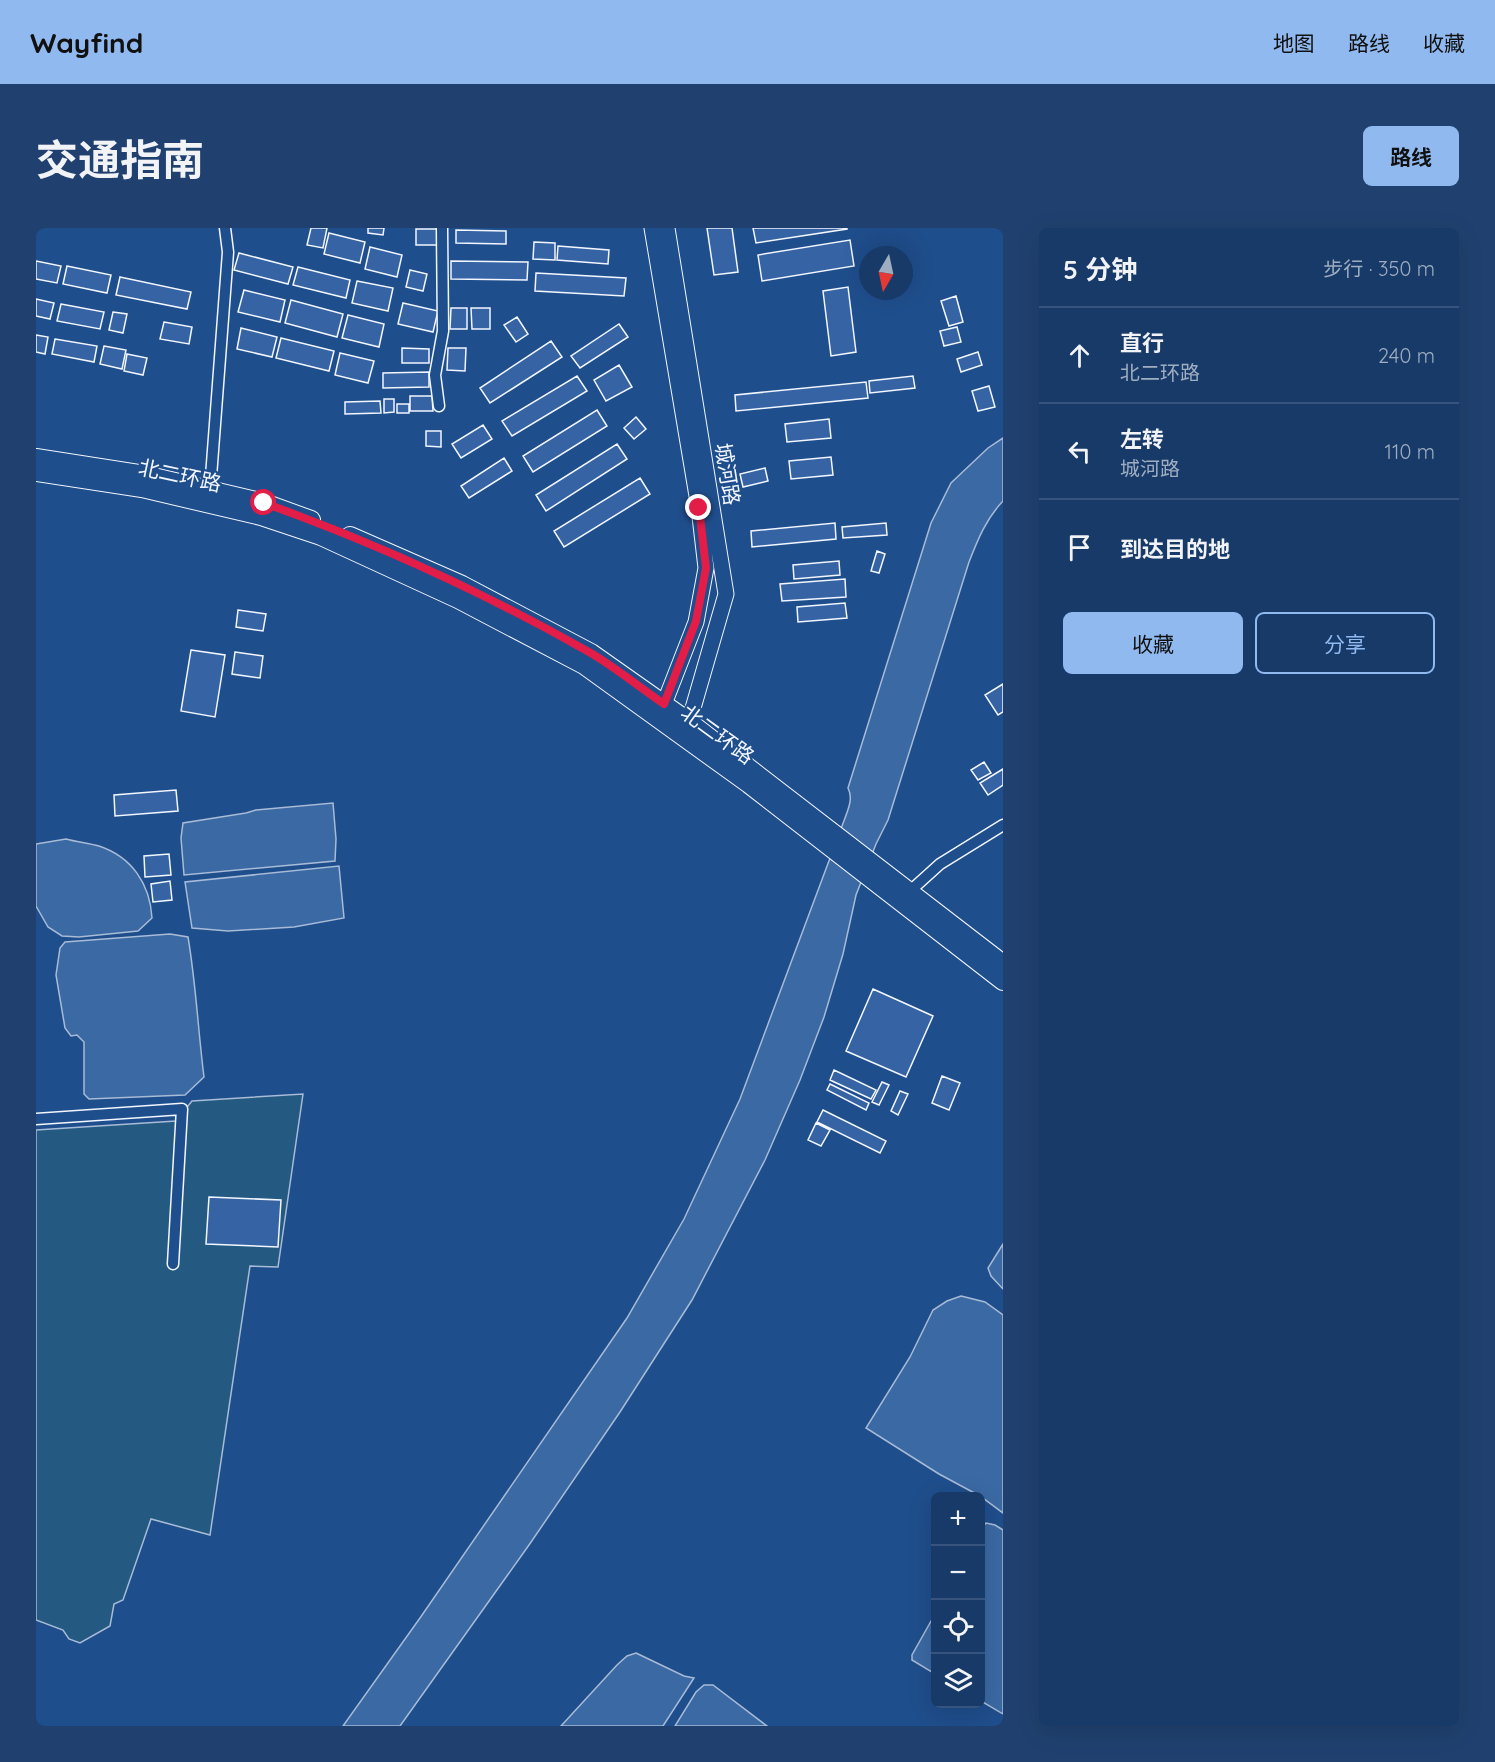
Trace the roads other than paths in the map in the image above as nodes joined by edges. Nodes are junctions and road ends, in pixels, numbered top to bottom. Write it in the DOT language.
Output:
graph roads {
  1 [pos="225,228"];
  2 [pos="442,228"];
  3 [pos="652,228"];
  4 [pos="667,228"];
  5 [pos="439,406"];
  6 [pos="36,458"];
  7 [pos="36,472"];
  8 [pos="210,490"];
  9 [pos="664,704"];
  10 [pos="688,722"];
  11 [pos="1003,825"];
  12 [pos="823,834"];
  13 [pos="887,884"];
  14 [pos="909,892"];
  15 [pos="1003,964"];
  16 [pos="1003,981"];
  17 [pos="36,1119"];
  18 [pos="173,1264"];
  1 -- 8 [label="street"];
  2 -- 5 [label="street"];
  3 -- 9 [label="main road, 城河路"];
  4 -- 10 [label="main road, 城河路"];
  6 -- 8 [label="main road, 北二环路"];
  7 -- 12 [label="main road, 北二环路"];
  8 -- 9 [label="main road, 北二环路"];
  9 -- 10 [label="main road, 北二环路"];
  10 -- 12 [label="main road, 北二环路"];
  11 -- 14 [label="street"];
  12 -- 13 [label="main road, 北二环路"];
  13 -- 14 [label="main road, 北二环路"];
  13 -- 16 [label="main road, 北二环路"];
  14 -- 15 [label="main road, 北二环路"];
  17 -- 18 [label="street"];
}
